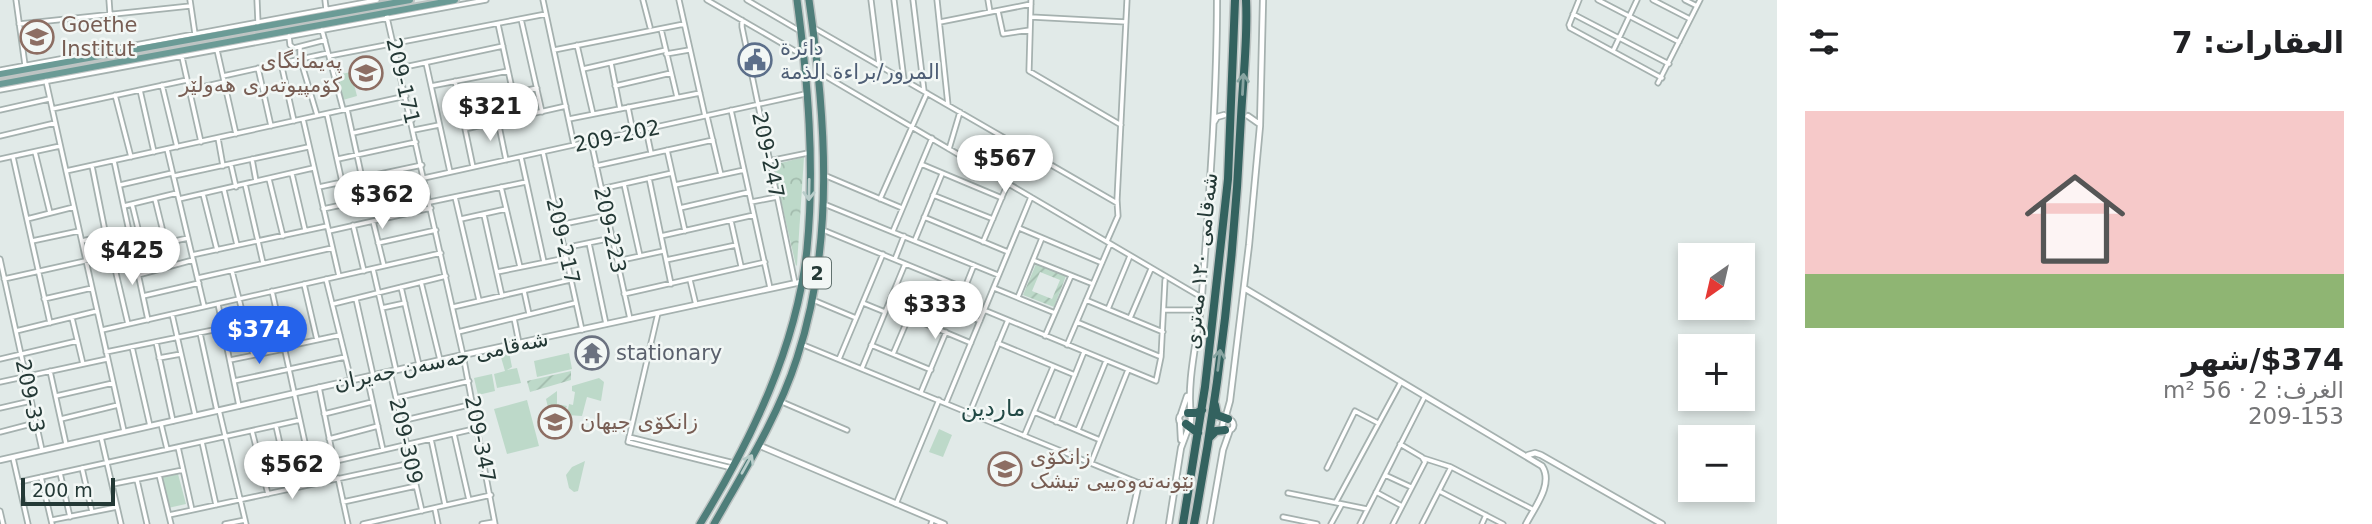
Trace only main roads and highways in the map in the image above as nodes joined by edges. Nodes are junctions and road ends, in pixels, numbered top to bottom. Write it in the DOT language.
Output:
graph roads {
  1 [pos="410,0"];
  2 [pos="450,0"];
  3 [pos="797,0"];
  4 [pos="809,0"];
  5 [pos="1235,0"];
  6 [pos="1246,0"];
  7 [pos="359,2"];
  8 [pos="370,7"];
  9 [pos="248,38"];
  10 [pos="256,42"];
  11 [pos="127,57"];
  12 [pos="0,72"];
  13 [pos="18,80"];
  14 [pos="0,83"];
  15 [pos="27,85"];
  16 [pos="810,113"];
  17 [pos="823,113"];
  18 [pos="810,134"];
  19 [pos="823,134"];
  20 [pos="776,372"];
  21 [pos="791,374"];
  22 [pos="769,390"];
  23 [pos="1214,397"];
  24 [pos="780,399"];
  25 [pos="1202,410"];
  26 [pos="1198,433"];
  27 [pos="1209,438"];
  28 [pos="700,524"];
  29 [pos="714,524"];
  30 [pos="1183,524"];
  31 [pos="1194,524"];
  1 -- 8 [label="main road"];
  2 -- 9 [label="main road"];
  3 -- 16 [label="highway, 2"];
  4 -- 17 [label="highway, 2"];
  5 -- 25 [label="highway, شەقامی ١٢٠ مەتری"];
  23 -- 6 [label="highway, شەقامی ١٢٠ مەتری, one-way"];
  7 -- 8 [label="main road"];
  8 -- 11 [label="main road"];
  9 -- 10 [label="main road"];
  9 -- 11 [label="main road"];
  11 -- 12 [label="main road"];
  11 -- 13 [label="main road"];
  13 -- 14 [label="main road"];
  13 -- 15 [label="main road"];
  16 -- 17 [label="highway"];
  16 -- 18 [label="highway, 2"];
  17 -- 19 [label="highway, 2"];
  18 -- 19 [label="highway"];
  18 -- 20 [label="highway, 2, one-way"];
  19 -- 21 [label="highway, 2"];
  20 -- 21 [label="highway"];
  20 -- 22 [label="highway, 2"];
  21 -- 24 [label="highway, 2"];
  22 -- 24 [label="highway"];
  22 -- 28 [label="highway, 2"];
  23 -- 27 [label="highway, شەقامی ١٢٠ مەتری"];
  23 -- 27 [label="highway"];
  29 -- 24 [label="highway, 2, one-way"];
  25 -- 26 [label="highway, شەقامی ١٢٠ مەتری"];
  25 -- 26 [label="highway"];
  26 -- 30 [label="highway, شەقامی ١٢٠ مەتری"];
  27 -- 31 [label="highway, شەقامی ١٢٠ مەتری"];
}
